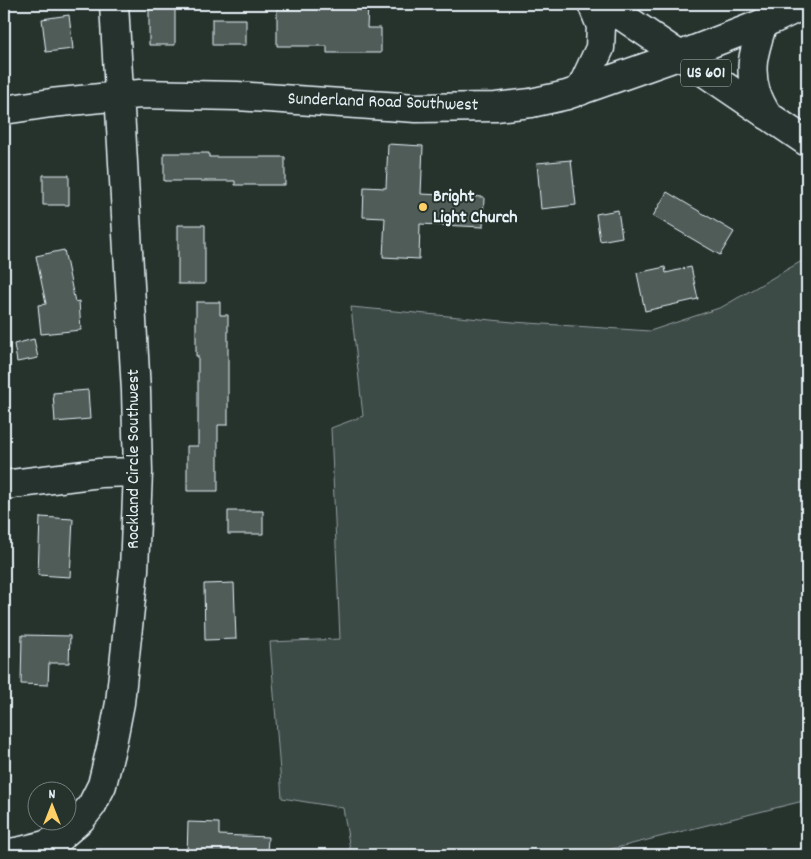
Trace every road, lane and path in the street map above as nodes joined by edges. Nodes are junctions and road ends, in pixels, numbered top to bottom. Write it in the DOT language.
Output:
graph roads {
  1 [pos="114,4"];
  2 [pos="592,4"];
  3 [pos="604,4"];
  4 [pos="806,4"];
  5 [pos="763,23"];
  6 [pos="681,55"];
  7 [pos="580,91"];
  8 [pos="120,96"];
  9 [pos="4,110"];
  10 [pos="767,114"];
  11 [pos="807,142"];
  12 [pos="138,472"];
  13 [pos="4,486"];
  14 [pos="4,854"];
  1 -- 8 [label="main road, Rockland Circle Southwest"];
  2 -- 7 [label="main road"];
  3 -- 6 [label="main road, US 601"];
  4 -- 5 [label="main road, Sunderland Road Southwest"];
  5 -- 6 [label="main road, Sunderland Road Southwest"];
  5 -- 10 [label="main road"];
  6 -- 7 [label="main road, Sunderland Road Southwest"];
  6 -- 10 [label="main road, US 601"];
  7 -- 8 [label="main road, Sunderland Road Southwest"];
  8 -- 9 [label="main road, Sunderland Road Southwest"];
  8 -- 12 [label="main road, Rockland Circle Southwest"];
  10 -- 11 [label="main road, US 601"];
  12 -- 13 [label="main road"];
  12 -- 14 [label="main road, Rockland Circle Southwest"];
}
